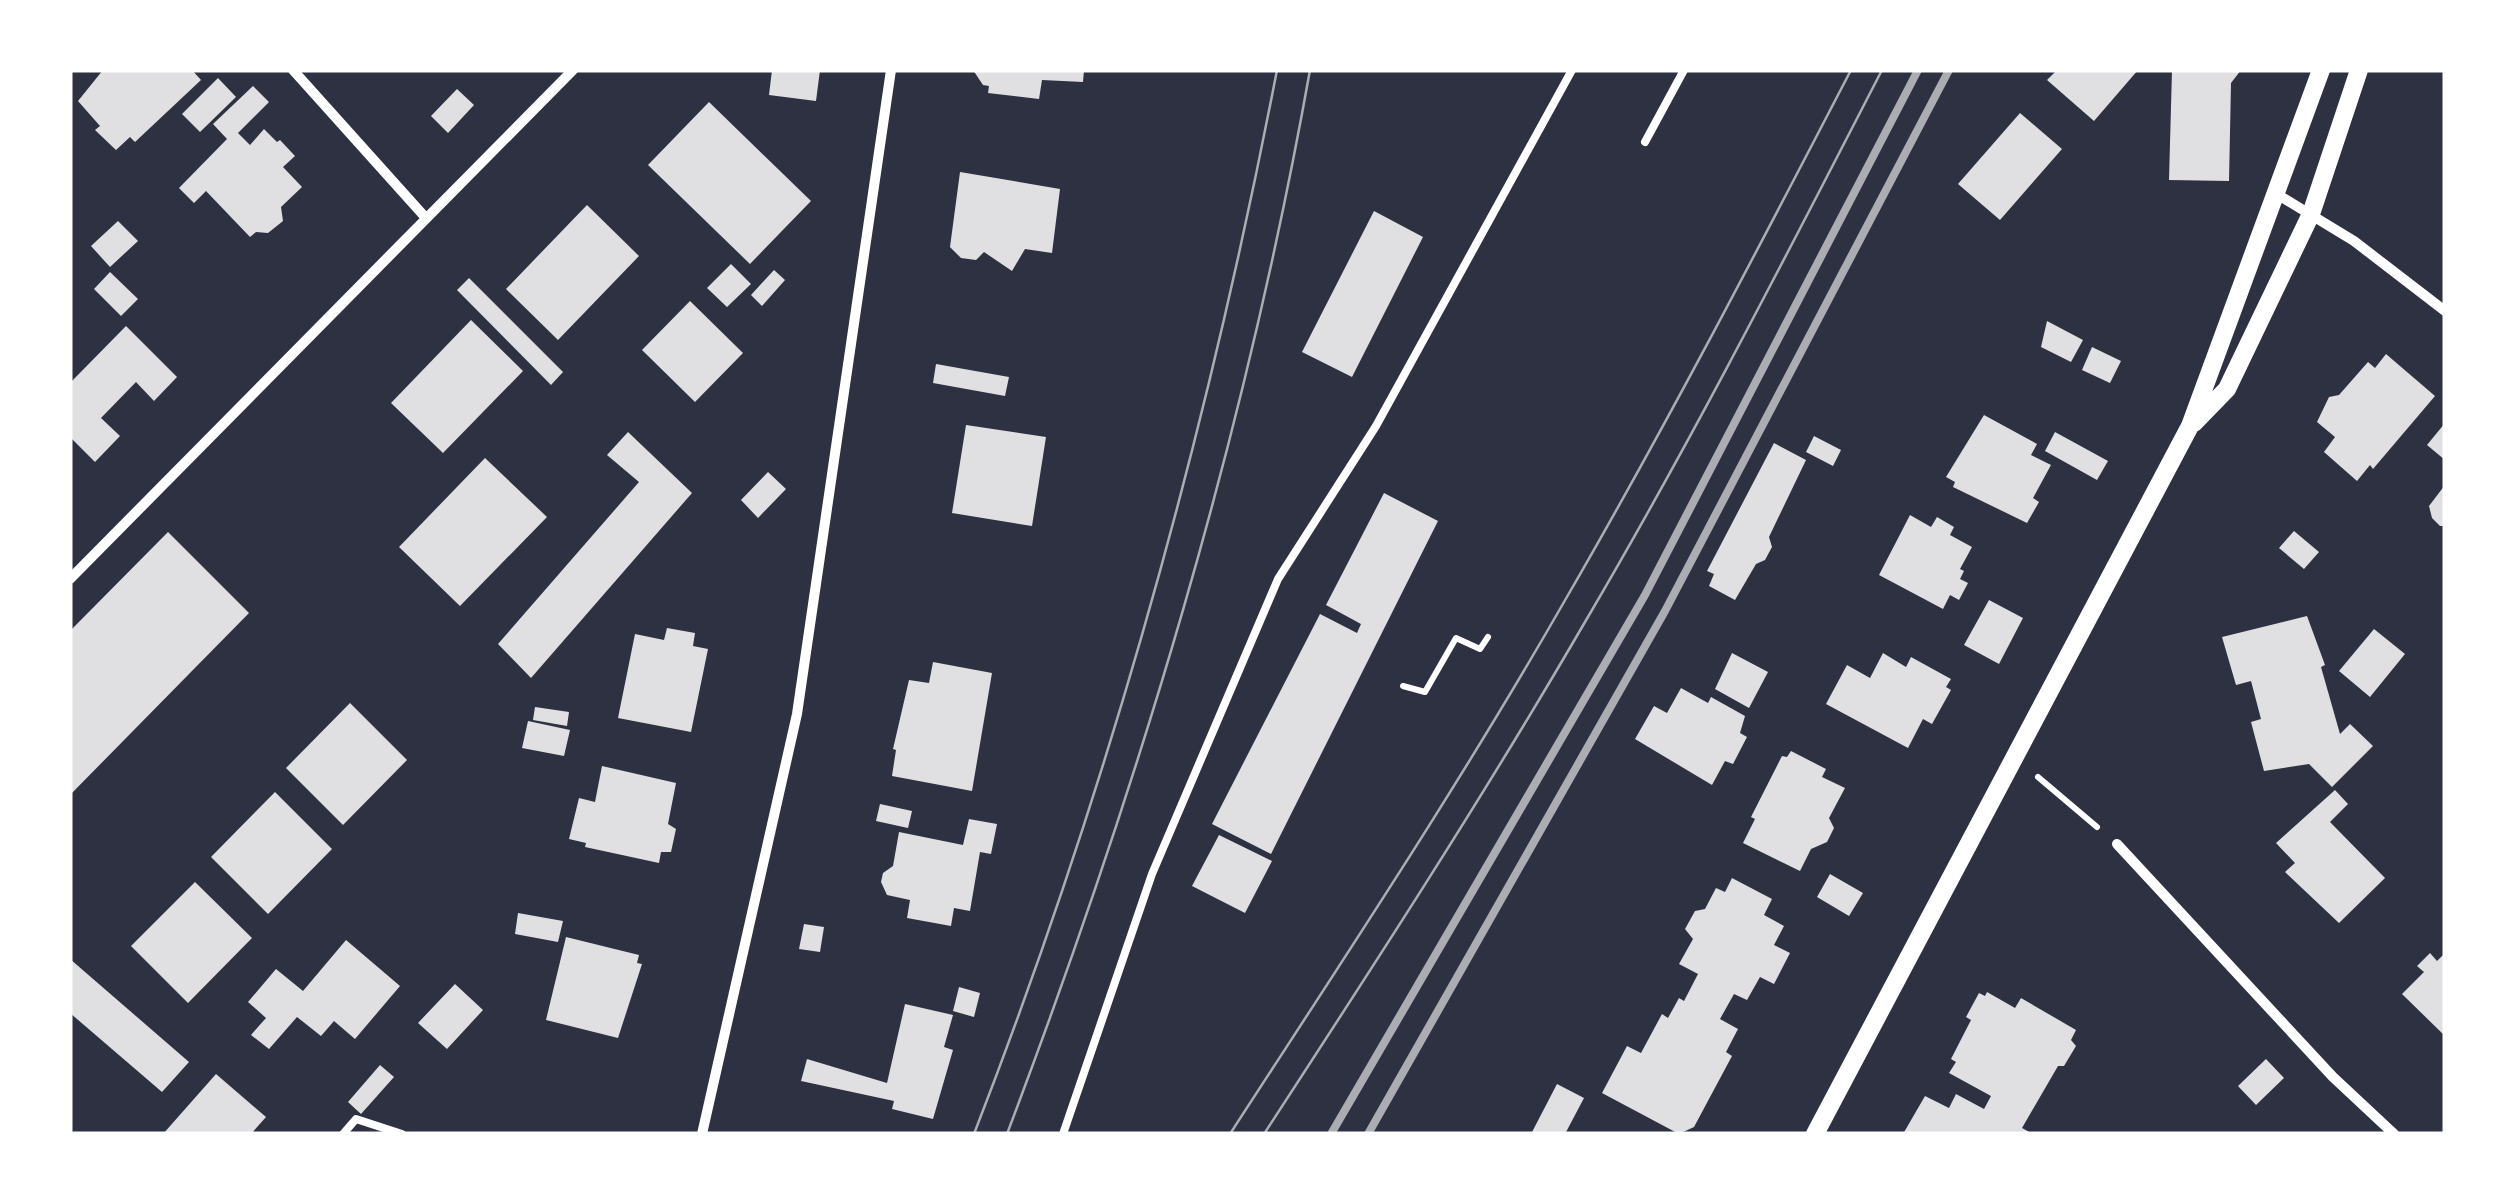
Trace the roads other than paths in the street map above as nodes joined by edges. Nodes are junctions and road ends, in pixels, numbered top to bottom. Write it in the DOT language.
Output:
graph roads {
  1 [pos="293,70"];
  2 [pos="573,70"];
  3 [pos="891,70"];
  4 [pos="1572,70"];
  5 [pos="1684,70"];
  6 [pos="2321,70"];
  7 [pos="2359,70"];
  8 [pos="1645,142"];
  9 [pos="2275,193"];
  10 [pos="2311,214"];
  11 [pos="426,217"];
  12 [pos="2445,311"];
  13 [pos="2190,426"];
  14 [pos="70,579"];
  15 [pos="2117,844"];
  16 [pos="343,1134"];
  17 [pos="402,1134"];
  18 [pos="702,1134"];
  19 [pos="1063,1134"];
  20 [pos="1815,1134"];
  21 [pos="2394,1134"];
  1 -- 11 [label="street"];
  2 -- 11 [label="street"];
  3 -- 18 [label="street"];
  4 -- 19 [label="lane"];
  5 -- 8 [label="lane"];
  6 -- 9 [label="street"];
  7 -- 10 [label="street"];
  9 -- 10 [label="street"];
  9 -- 13 [label="street"];
  10 -- 12 [label="street"];
  10 -- 13 [label="street"];
  11 -- 14 [label="street"];
  13 -- 20 [label="street"];
  15 -- 21 [label="street"];
  16 -- 17 [label="lane"];
}
